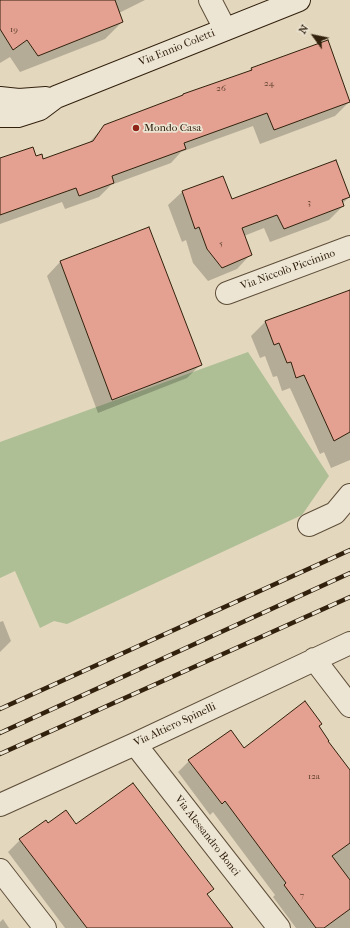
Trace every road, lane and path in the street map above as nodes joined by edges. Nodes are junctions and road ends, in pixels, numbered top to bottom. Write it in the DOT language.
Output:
graph roads {
  1 [pos="210,0"];
  2 [pos="299,0"];
  3 [pos="225,28"];
  4 [pos="56,97"];
  5 [pos="0,98"];
  6 [pos="0,116"];
  7 [pos="350,247"];
  8 [pos="227,292"];
  9 [pos="350,495"];
  10 [pos="309,525"];
  11 [pos="350,643"];
  12 [pos="314,659"];
  13 [pos="350,706"];
  14 [pos="135,744"];
  15 [pos="0,805"];
  16 [pos="0,870"];
  17 [pos="45,928"];
  18 [pos="278,928"];
  1 -- 3 [label="street"];
  2 -- 3 [label="street, Via Ennio Coletti"];
  3 -- 4 [label="street, Via Ennio Coletti"];
  4 -- 5 [label="street, Via Ennio Coletti"];
  4 -- 6 [label="street, Via Ennio Coletti"];
  7 -- 8 [label="street, Via Niccolò Piccinino"];
  9 -- 10 [label="street"];
  11 -- 12 [label="street, Via Altiero Spinelli"];
  12 -- 13 [label="street"];
  12 -- 14 [label="street, Via Altiero Spinelli"];
  14 -- 15 [label="street, Via Altiero Spinelli"];
  14 -- 18 [label="street, Via Alessandro Bonci"];
  16 -- 17 [label="street"];
}
